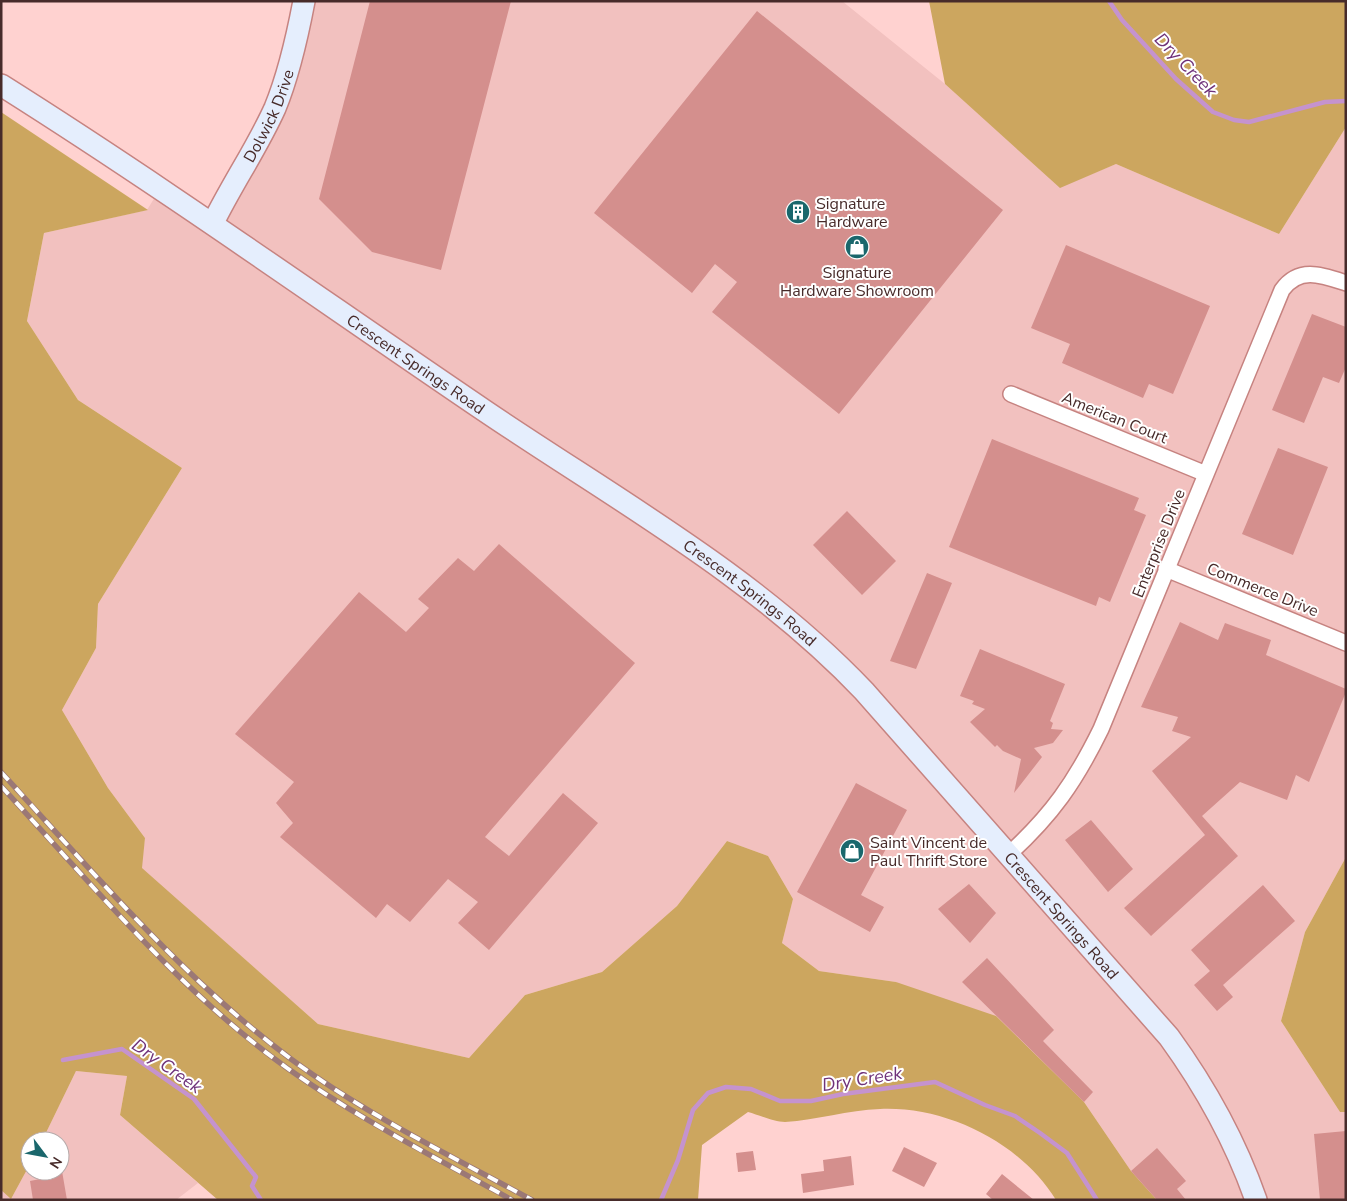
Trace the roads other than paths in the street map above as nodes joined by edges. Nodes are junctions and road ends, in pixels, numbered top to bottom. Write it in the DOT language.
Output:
graph roads {
  1 [pos="304,1"];
  2 [pos="1,85"];
  3 [pos="213,223"];
  4 [pos="1346,283"];
  5 [pos="1011,394"];
  6 [pos="1206,474"];
  7 [pos="1166,569"];
  8 [pos="1346,642"];
  9 [pos="1008,856"];
  10 [pos="1256,1200"];
  1 -- 3 [label="main road, Dolwick Drive"];
  2 -- 3 [label="main road, Crescent Springs Road"];
  3 -- 9 [label="main road, Crescent Springs Road"];
  4 -- 6 [label="street, Enterprise Drive"];
  5 -- 6 [label="street, American Court"];
  6 -- 7 [label="street, Enterprise Drive"];
  7 -- 8 [label="street, Commerce Drive"];
  7 -- 9 [label="street, Enterprise Drive"];
  9 -- 10 [label="main road, Crescent Springs Road"];
}
